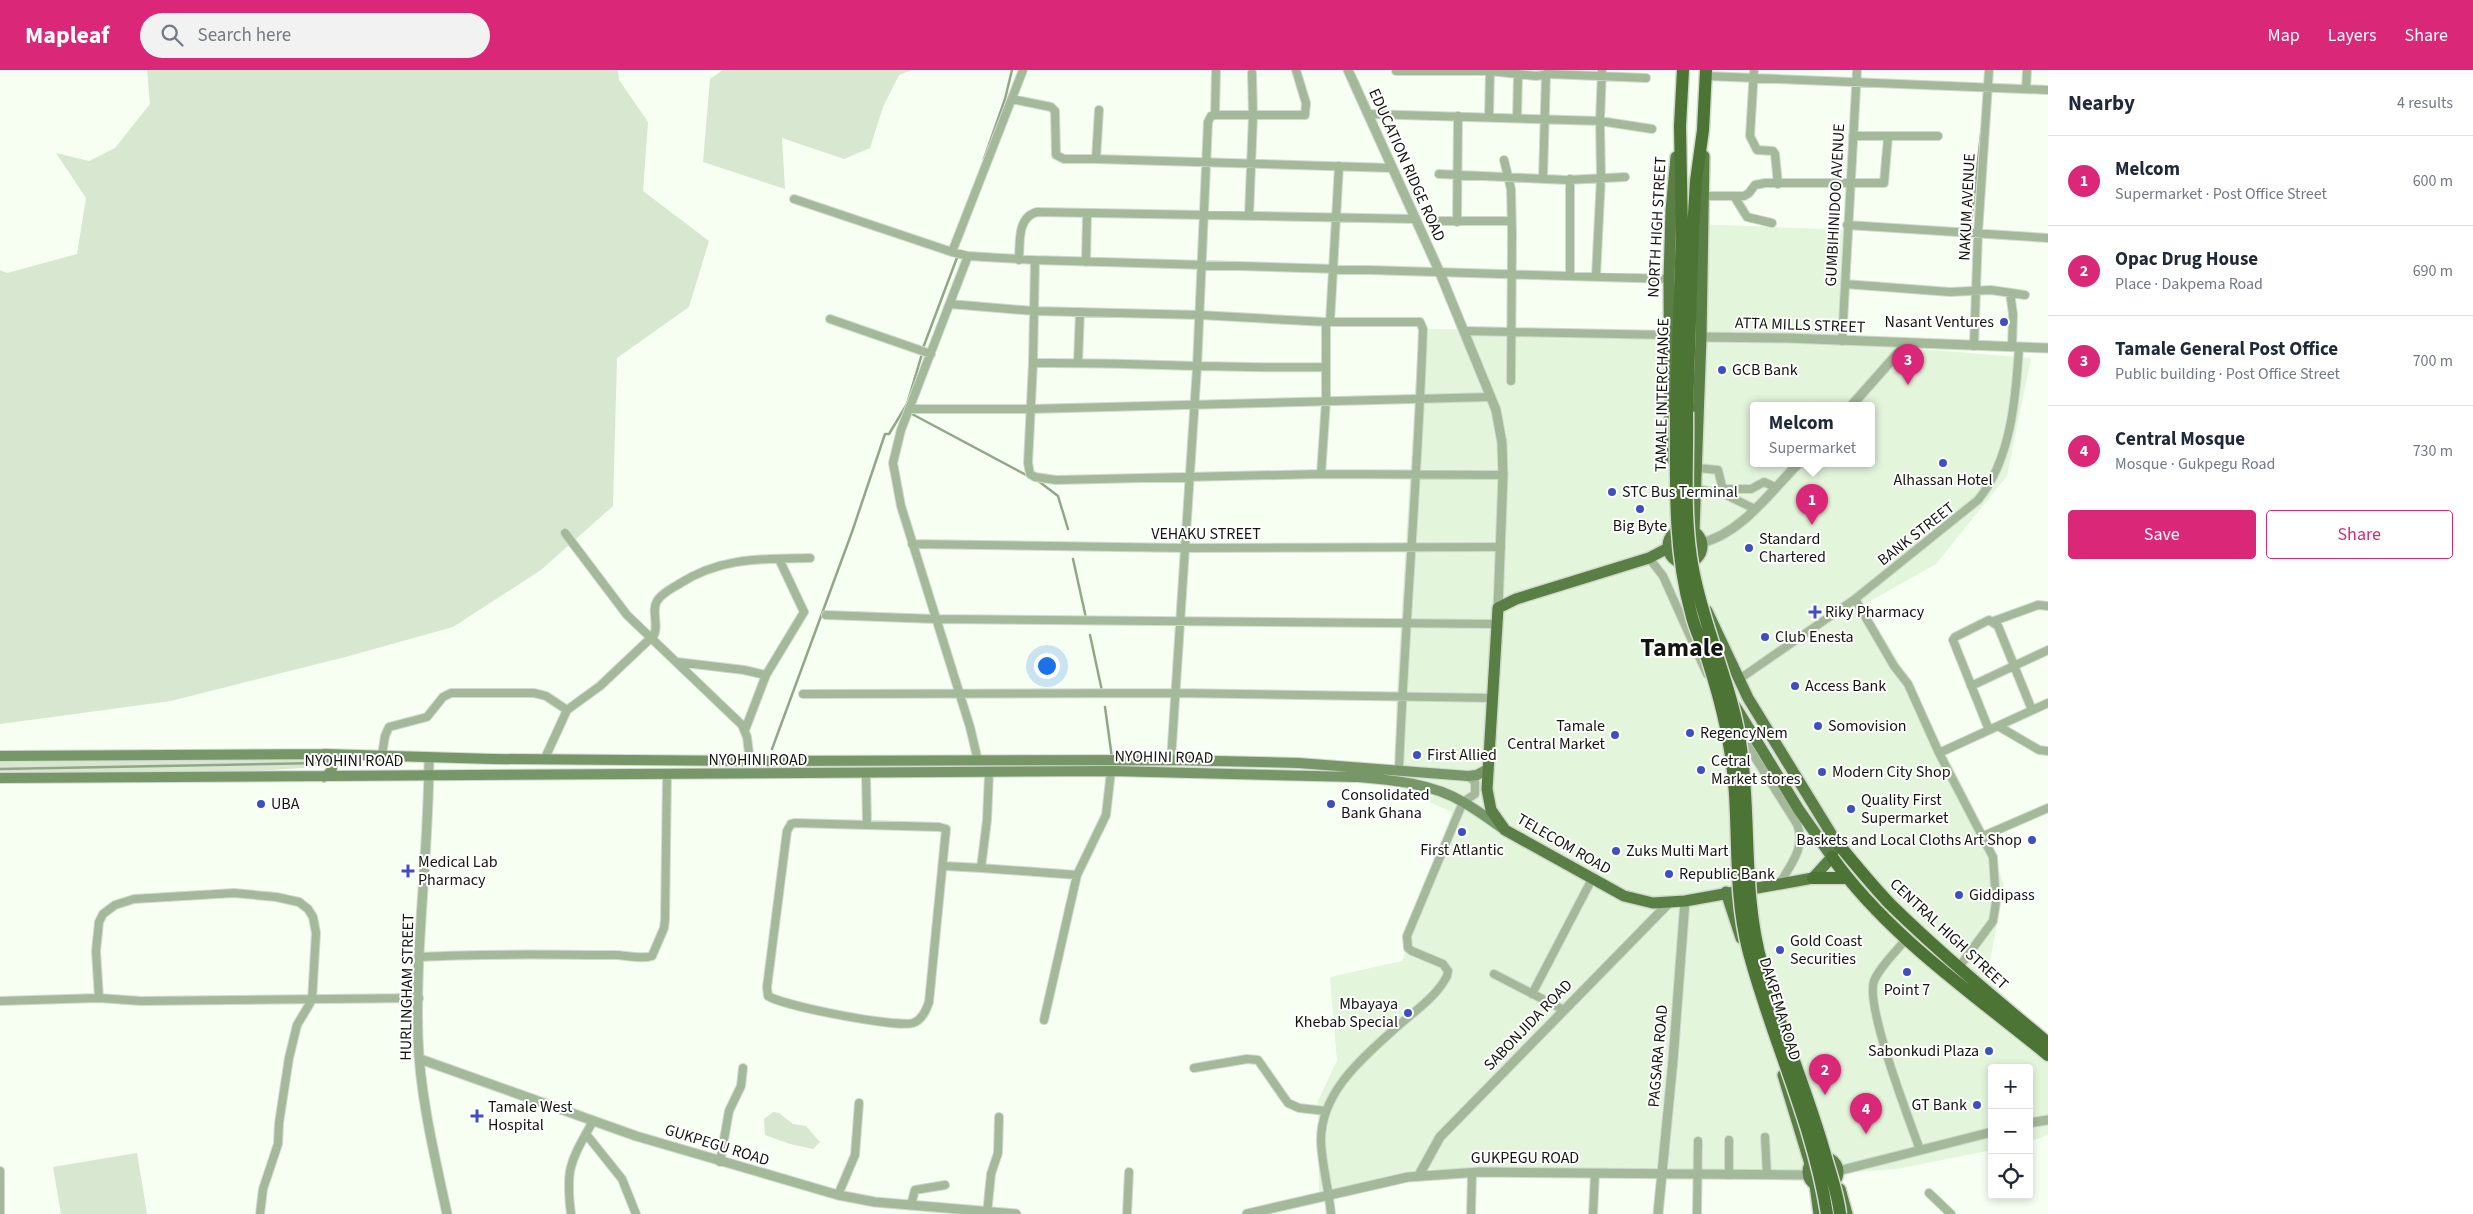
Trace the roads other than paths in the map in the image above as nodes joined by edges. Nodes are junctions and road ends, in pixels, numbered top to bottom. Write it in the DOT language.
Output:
graph roads {
  1 [pos="1023,70"];
  2 [pos="1216,70"];
  3 [pos="1296,70"];
  4 [pos="1348,70"];
  5 [pos="1490,70"];
  6 [pos="1683,70"];
  7 [pos="1857,70"];
  8 [pos="1989,70"];
  9 [pos="2027,70"];
  10 [pos="1396,71"];
  11 [pos="1252,73"];
  12 [pos="1519,73"];
  13 [pos="1548,73"];
  14 [pos="1706,73"];
  15 [pos="1602,74"];
  16 [pos="1753,74"];
  17 [pos="1646,78"];
  18 [pos="1856,83"];
  19 [pos="1988,87"];
  20 [pos="2026,89"];
  21 [pos="2048,90"];
  22 [pos="1012,99"];
  23 [pos="1099,110"];
  24 [pos="1368,114"];
  25 [pos="1215,115"];
  26 [pos="1253,116"];
  27 [pos="1458,116"];
  28 [pos="1490,117"];
  29 [pos="1517,118"];
  30 [pos="1544,118"];
  31 [pos="1600,121"];
  32 [pos="1680,126"];
  33 [pos="1652,129"];
  34 [pos="1703,130"];
  35 [pos="1853,136"];
  36 [pos="1938,136"];
  37 [pos="1888,137"];
  38 [pos="1096,159"];
  39 [pos="1504,160"];
  40 [pos="1207,162"];
  41 [pos="1251,164"];
  42 [pos="1339,166"];
  43 [pos="1392,168"];
  44 [pos="1439,174"];
  45 [pos="1458,175"];
  46 [pos="1508,177"];
  47 [pos="1601,177"];
  48 [pos="1625,177"];
  49 [pos="1543,178"];
  50 [pos="1570,179"];
  51 [pos="1850,182"];
  52 [pos="1778,184"];
  53 [pos="1704,196"];
  54 [pos="1734,196"];
  55 [pos="794,199"];
  56 [pos="1087,213"];
  57 [pos="1204,216"];
  58 [pos="1249,216"];
  59 [pos="1336,217"];
  60 [pos="1415,218"];
  61 [pos="1436,221"];
  62 [pos="1511,221"];
  63 [pos="1457,222"];
  64 [pos="1772,223"];
  65 [pos="1847,225"];
  66 [pos="1978,233"];
  67 [pos="2048,238"];
  68 [pos="952,252"];
  69 [pos="968,256"];
  70 [pos="1019,260"];
  71 [pos="1035,260"];
  72 [pos="1086,262"];
  73 [pos="1202,266"];
  74 [pos="1332,269"];
  75 [pos="1440,273"];
  76 [pos="1513,275"];
  77 [pos="1570,276"];
  78 [pos="1596,276"];
  79 [pos="1669,279"];
  80 [pos="1845,284"];
  81 [pos="1976,292"];
  82 [pos="2010,293"];
  83 [pos="2025,295"];
  84 [pos="950,304"];
  85 [pos="1034,311"];
  86 [pos="1080,312"];
  87 [pos="1200,315"];
  88 [pos="830,319"];
  89 [pos="1328,322"];
  90 [pos="1464,331"];
  91 [pos="1511,332"];
  92 [pos="1669,335"];
  93 [pos="1701,338"];
  94 [pos="1842,341"];
  95 [pos="1906,344"];
  96 [pos="1974,346"];
  97 [pos="2015,347"];
  98 [pos="2048,348"];
  99 [pos="931,354"];
  100 [pos="1033,362"];
  101 [pos="1078,362"];
  102 [pos="1197,366"];
  103 [pos="1326,367"];
  104 [pos="1510,382"];
  105 [pos="1491,397"];
  106 [pos="1420,399"];
  107 [pos="1326,401"];
  108 [pos="1855,402"];
  109 [pos="1194,405"];
  110 [pos="909,409"];
  111 [pos="1030,409"];
  112 [pos="1682,412"];
  113 [pos="1795,467"];
  114 [pos="1698,468"];
  115 [pos="1321,474"];
  116 [pos="1416,474"];
  117 [pos="1503,475"];
  118 [pos="1189,476"];
  119 [pos="1775,487"];
  120 [pos="1697,489"];
  121 [pos="1724,492"];
  122 [pos="1755,509"];
  123 [pos="565,532"];
  124 [pos="1694,532"];
  125 [pos="1672,535"];
  126 [pos="1701,543"];
  127 [pos="912,544"];
  128 [pos="1501,547"];
  129 [pos="1184,548"];
  130 [pos="1410,548"];
  131 [pos="1668,548"];
  132 [pos="810,558"];
  133 [pos="1649,558"];
  134 [pos="1696,558"];
  135 [pos="779,559"];
  136 [pos="1675,559"];
  137 [pos="1855,599"];
  138 [pos="2048,606"];
  139 [pos="1498,608"];
  140 [pos="826,615"];
  141 [pos="935,619"];
  142 [pos="1180,622"];
  143 [pos="1994,622"];
  144 [pos="1405,623"];
  145 [pos="1497,624"];
  146 [pos="650,639"];
  147 [pos="2048,650"];
  148 [pos="677,662"];
  149 [pos="2014,667"];
  150 [pos="766,675"];
  151 [pos="1738,680"];
  152 [pos="1971,686"];
  153 [pos="958,693"];
  154 [pos="1175,693"];
  155 [pos="804,694"];
  156 [pos="1402,697"];
  157 [pos="1492,698"];
  158 [pos="2048,703"];
  159 [pos="567,710"];
  160 [pos="2032,710"];
  161 [pos="1998,726"];
  162 [pos="745,730"];
  163 [pos="1989,730"];
  164 [pos="2048,751"];
  165 [pos="1939,753"];
  166 [pos="324,754"];
  167 [pos="0,756"];
  168 [pos="382,756"];
  169 [pos="429,758"];
  170 [pos="545,758"];
  171 [pos="1171,760"];
  172 [pos="750,761"];
  173 [pos="978,761"];
  174 [pos="1399,769"];
  175 [pos="1488,769"];
  176 [pos="1112,771"];
  177 [pos="866,774"];
  178 [pos="989,774"];
  179 [pos="667,775"];
  180 [pos="429,776"];
  181 [pos="1468,776"];
  182 [pos="324,777"];
  183 [pos="0,778"];
  184 [pos="1463,802"];
  185 [pos="2048,808"];
  186 [pos="866,825"];
  187 [pos="1505,830"];
  188 [pos="1981,837"];
  189 [pos="1835,840"];
  190 [pos="1832,857"];
  191 [pos="944,866"];
  192 [pos="981,868"];
  193 [pos="1077,875"];
  194 [pos="1813,878"];
  195 [pos="1847,878"];
  196 [pos="1592,879"];
  197 [pos="1780,883"];
  198 [pos="1752,888"];
  199 [pos="1726,892"];
  200 [pos="1685,901"];
  201 [pos="1669,903"];
  202 [pos="1906,939"];
  203 [pos="421,957"];
  204 [pos="1959,968"];
  205 [pos="1494,974"];
  206 [pos="1532,994"];
  207 [pos="99,998"];
  208 [pos="419,998"];
  209 [pos="312,1000"];
  210 [pos="0,1001"];
  211 [pos="1564,1010"];
  212 [pos="1044,1020"];
  213 [pos="2048,1043"];
  214 [pos="2048,1055"];
  215 [pos="420,1059"];
  216 [pos="743,1068"];
  217 [pos="1194,1068"];
  218 [pos="859,1104"];
  219 [pos="1326,1112"];
  220 [pos="999,1117"];
  221 [pos="2048,1120"];
  222 [pos="593,1121"];
  223 [pos="2033,1122"];
  224 [pos="1988,1133"];
  225 [pos="586,1134"];
  226 [pos="1765,1137"];
  227 [pos="1729,1140"];
  228 [pos="1698,1141"];
  229 [pos="1920,1150"];
  230 [pos="1831,1159"];
  231 [pos="720,1162"];
  232 [pos="1809,1170"];
  233 [pos="0,1171"];
  234 [pos="1129,1172"];
  235 [pos="1472,1172"];
  236 [pos="1595,1174"];
  237 [pos="1662,1174"];
  238 [pos="1698,1174"];
  239 [pos="1838,1174"];
  240 [pos="1419,1175"];
  241 [pos="1729,1175"];
  242 [pos="1767,1175"];
  243 [pos="945,1185"];
  244 [pos="1815,1185"];
  245 [pos="1930,1193"];
  246 [pos="838,1195"];
  247 [pos="1329,1195"];
  248 [pos="911,1205"];
  249 [pos="987,1212"];
  250 [pos="0,1214"];
  251 [pos="260,1214"];
  252 [pos="447,1214"];
  253 [pos="571,1214"];
  254 [pos="636,1214"];
  255 [pos="1016,1214"];
  256 [pos="1127,1214"];
  257 [pos="1251,1214"];
  258 [pos="1331,1214"];
  259 [pos="1471,1214"];
  260 [pos="1593,1214"];
  261 [pos="1658,1214"];
  262 [pos="1697,1214"];
  263 [pos="1819,1214"];
  264 [pos="1827,1214"];
  265 [pos="1840,1214"];
  266 [pos="1848,1214"];
  267 [pos="1951,1214"];
  1 -- 22 [label="street"];
  2 -- 25 [label="street"];
  3 -- 26 [label="street"];
  4 -- 24 [label="street, EDUCATION RIDGE ROAD"];
  5 -- 10 [label="street"];
  5 -- 12 [label="street"];
  5 -- 28 [label="street"];
  6 -- 32 [label="highway, NORTH HIGH STREET"];
  7 -- 18 [label="street, GUMBIHINIDOO AVENUE"];
  8 -- 19 [label="street, NAKUM AVENUE"];
  9 -- 20 [label="street"];
  11 -- 26 [label="street"];
  12 -- 13 [label="street"];
  12 -- 29 [label="street"];
  13 -- 15 [label="street"];
  13 -- 30 [label="street"];
  14 -- 16 [label="street"];
  14 -- 34 [label="highway"];
  15 -- 17 [label="street"];
  15 -- 31 [label="street"];
  16 -- 18 [label="street"];
  16 -- 52 [label="street"];
  18 -- 19 [label="street"];
  18 -- 35 [label="street, GUMBIHINIDOO AVENUE"];
  19 -- 20 [label="street"];
  19 -- 66 [label="street, NAKUM AVENUE"];
  20 -- 21 [label="street"];
  22 -- 38 [label="street"];
  22 -- 68 [label="street"];
  23 -- 38 [label="street"];
  24 -- 27 [label="street"];
  24 -- 43 [label="street, EDUCATION RIDGE ROAD"];
  25 -- 26 [label="street"];
  25 -- 40 [label="street"];
  26 -- 41 [label="street"];
  27 -- 28 [label="street"];
  27 -- 45 [label="street"];
  28 -- 29 [label="street"];
  29 -- 30 [label="street"];
  30 -- 31 [label="street"];
  30 -- 49 [label="street"];
  31 -- 33 [label="street"];
  31 -- 47 [label="street"];
  32 -- 79 [label="main road, NORTH HIGH STREET"];
  32 -- 112 [label="highway, TAMALE INTERCHANGE"];
  34 -- 53 [label="main road"];
  34 -- 112 [label="highway, TAMALE INTERCHANGE"];
  35 -- 37 [label="street"];
  35 -- 51 [label="street, GUMBIHINIDOO AVENUE"];
  36 -- 37 [label="street"];
  37 -- 51 [label="street"];
  38 -- 40 [label="street"];
  39 -- 46 [label="street"];
  40 -- 41 [label="street"];
  40 -- 57 [label="street"];
  41 -- 42 [label="street"];
  41 -- 58 [label="street"];
  42 -- 43 [label="street"];
  42 -- 59 [label="street"];
  43 -- 60 [label="street, EDUCATION RIDGE ROAD"];
  44 -- 45 [label="street"];
  45 -- 46 [label="street"];
  45 -- 63 [label="street"];
  46 -- 49 [label="street"];
  46 -- 62 [label="street"];
  47 -- 48 [label="street"];
  47 -- 50 [label="street"];
  47 -- 78 [label="street"];
  49 -- 50 [label="street"];
  50 -- 77 [label="street"];
  51 -- 52 [label="street"];
  51 -- 65 [label="street, GUMBIHINIDOO AVENUE"];
  52 -- 54 [label="street"];
  53 -- 54 [label="street"];
  53 -- 93 [label="main road"];
  54 -- 64 [label="street"];
  55 -- 68 [label="street"];
  56 -- 57 [label="street"];
  56 -- 70 [label="street"];
  56 -- 72 [label="street"];
  57 -- 58 [label="street"];
  57 -- 73 [label="street"];
  58 -- 59 [label="street"];
  59 -- 60 [label="street"];
  59 -- 74 [label="street"];
  60 -- 75 [label="street, EDUCATION RIDGE ROAD"];
  61 -- 63 [label="street"];
  62 -- 63 [label="street"];
  62 -- 76 [label="street"];
  65 -- 66 [label="street"];
  65 -- 80 [label="street, GUMBIHINIDOO AVENUE"];
  66 -- 67 [label="street"];
  66 -- 81 [label="street, NAKUM AVENUE"];
  68 -- 69 [label="street"];
  69 -- 70 [label="street"];
  69 -- 84 [label="street"];
  70 -- 71 [label="street"];
  71 -- 72 [label="street"];
  71 -- 85 [label="street"];
  72 -- 73 [label="street"];
  73 -- 74 [label="street"];
  73 -- 87 [label="street"];
  74 -- 75 [label="street"];
  74 -- 89 [label="street"];
  75 -- 76 [label="street"];
  75 -- 90 [label="street, EDUCATION RIDGE ROAD"];
  76 -- 77 [label="street"];
  76 -- 91 [label="street"];
  77 -- 78 [label="street"];
  78 -- 79 [label="street"];
  79 -- 92 [label="main road, NORTH HIGH STREET"];
  80 -- 81 [label="street"];
  80 -- 94 [label="street, GUMBIHINIDOO AVENUE"];
  81 -- 82 [label="street"];
  81 -- 96 [label="street, NAKUM AVENUE"];
  82 -- 83 [label="street"];
  82 -- 97 [label="street, BANK STREET"];
  84 -- 85 [label="street"];
  84 -- 99 [label="street"];
  85 -- 86 [label="street"];
  85 -- 100 [label="street"];
  86 -- 87 [label="street"];
  86 -- 101 [label="street"];
  87 -- 89 [label="street"];
  87 -- 102 [label="street"];
  88 -- 99 [label="street"];
  89 -- 103 [label="street"];
  89 -- 106 [label="street"];
  90 -- 91 [label="street"];
  90 -- 105 [label="street, EDUCATION RIDGE ROAD"];
  91 -- 92 [label="street"];
  91 -- 104 [label="street"];
  92 -- 125 [label="main road, NORTH HIGH STREET"];
  93 -- 94 [label="street, ATTA MILLS STREET"];
  93 -- 114 [label="main road"];
  94 -- 95 [label="street, ATTA MILLS STREET"];
  95 -- 96 [label="street, ATTA MILLS STREET"];
  95 -- 108 [label="street"];
  96 -- 97 [label="street, ATTA MILLS STREET"];
  97 -- 98 [label="street, ATTA MILLS STREET"];
  97 -- 137 [label="street, BANK STREET"];
  99 -- 110 [label="street"];
  100 -- 101 [label="street"];
  100 -- 111 [label="street"];
  101 -- 102 [label="street"];
  102 -- 103 [label="street"];
  102 -- 109 [label="street"];
  103 -- 107 [label="street"];
  105 -- 106 [label="street"];
  105 -- 117 [label="street, EDUCATION RIDGE ROAD"];
  106 -- 107 [label="street"];
  106 -- 116 [label="street"];
  107 -- 109 [label="street"];
  107 -- 115 [label="street"];
  109 -- 111 [label="street"];
  109 -- 118 [label="street"];
  110 -- 111 [label="street"];
  110 -- 127 [label="street"];
  111 -- 118 [label="street"];
  112 -- 264 [label="highway, TAMALE INTERCHANGE, bridge"];
  112 -- 265 [label="highway, TAMALE INTERCHANGE, bridge"];
  113 -- 119 [label="street"];
  114 -- 120 [label="main road"];
  114 -- 121 [label="street"];
  115 -- 116 [label="street"];
  115 -- 118 [label="street"];
  116 -- 117 [label="street"];
  116 -- 130 [label="street"];
  117 -- 128 [label="street, EDUCATION RIDGE ROAD"];
  118 -- 129 [label="street"];
  119 -- 121 [label="street"];
  119 -- 122 [label="street"];
  120 -- 121 [label="street"];
  120 -- 124 [label="main road"];
  121 -- 122 [label="street"];
  122 -- 126 [label="street"];
  123 -- 146 [label="street"];
  124 -- 125 [label="main road"];
  124 -- 126 [label="main road"];
  125 -- 131 [label="main road"];
  126 -- 134 [label="main road"];
  127 -- 129 [label="street, VEHAKU STREET"];
  127 -- 141 [label="street"];
  128 -- 130 [label="street, VEHAKU STREET"];
  128 -- 139 [label="street, EDUCATION RIDGE ROAD"];
  129 -- 130 [label="street, VEHAKU STREET"];
  129 -- 142 [label="street"];
  130 -- 144 [label="street"];
  131 -- 133 [label="main road"];
  131 -- 136 [label="main road"];
  132 -- 135 [label="street"];
  133 -- 139 [label="main road"];
  133 -- 197 [label="street"];
  134 -- 136 [label="main road"];
  134 -- 151 [label="main road"];
  135 -- 146 [label="street"];
  135 -- 150 [label="street"];
  136 -- 190 [label="main road"];
  137 -- 151 [label="street, BANK STREET"];
  137 -- 165 [label="street"];
  138 -- 143 [label="street"];
  139 -- 145 [label="main road, TELECOM ROAD"];
  140 -- 141 [label="street"];
  141 -- 142 [label="street"];
  141 -- 153 [label="street"];
  142 -- 144 [label="street"];
  142 -- 154 [label="street"];
  143 -- 149 [label="street"];
  143 -- 152 [label="street"];
  144 -- 145 [label="street"];
  144 -- 156 [label="street"];
  145 -- 157 [label="main road, TELECOM ROAD"];
  146 -- 148 [label="street"];
  146 -- 159 [label="street"];
  147 -- 149 [label="street"];
  148 -- 150 [label="street"];
  148 -- 162 [label="street"];
  149 -- 152 [label="street"];
  149 -- 160 [label="street"];
  150 -- 162 [label="street"];
  151 -- 189 [label="main road"];
  152 -- 163 [label="street"];
  153 -- 154 [label="street"];
  153 -- 155 [label="street"];
  153 -- 173 [label="street"];
  154 -- 156 [label="street"];
  154 -- 171 [label="street"];
  156 -- 157 [label="street"];
  156 -- 174 [label="street"];
  157 -- 175 [label="main road, TELECOM ROAD"];
  158 -- 160 [label="street"];
  159 -- 168 [label="street"];
  159 -- 170 [label="street"];
  160 -- 161 [label="street"];
  161 -- 163 [label="street"];
  161 -- 164 [label="street"];
  162 -- 172 [label="street"];
  163 -- 165 [label="street"];
  165 -- 188 [label="street"];
  166 -- 167 [label="main road, NYOHINI ROAD"];
  166 -- 168 [label="main road, NYOHINI ROAD"];
  166 -- 182 [label="main road"];
  168 -- 169 [label="main road, NYOHINI ROAD"];
  169 -- 170 [label="main road, NYOHINI ROAD"];
  169 -- 180 [label="street, HURLINGHAM STREET"];
  170 -- 172 [label="main road, NYOHINI ROAD"];
  171 -- 173 [label="main road, NYOHINI ROAD"];
  171 -- 174 [label="main road, NYOHINI ROAD"];
  172 -- 173 [label="main road, NYOHINI ROAD"];
  174 -- 181 [label="main road, NYOHINI ROAD"];
  175 -- 181 [label="main road, NYOHINI ROAD"];
  175 -- 187 [label="main road, TELECOM ROAD"];
  176 -- 178 [label="main road, NYOHINI ROAD"];
  176 -- 184 [label="main road, NYOHINI ROAD"];
  176 -- 193 [label="street"];
  177 -- 178 [label="main road, NYOHINI ROAD"];
  177 -- 179 [label="main road, NYOHINI ROAD"];
  177 -- 186 [label="street"];
  178 -- 192 [label="street"];
  179 -- 180 [label="main road, NYOHINI ROAD"];
  179 -- 203 [label="street"];
  180 -- 182 [label="main road, NYOHINI ROAD"];
  180 -- 203 [label="street, HURLINGHAM STREET"];
  181 -- 184 [label="street"];
  182 -- 183 [label="main road, NYOHINI ROAD"];
  184 -- 187 [label="main road, NYOHINI ROAD"];
  184 -- 219 [label="street"];
  185 -- 188 [label="street"];
  186 -- 191 [label="street"];
  186 -- 191 [label="street"];
  187 -- 196 [label="main road, TELECOM ROAD"];
  188 -- 204 [label="street"];
  189 -- 190 [label="main road"];
  189 -- 204 [label="highway, CENTRAL HIGH STREET"];
  190 -- 194 [label="main road"];
  190 -- 195 [label="highway, CENTRAL HIGH STREET"];
  191 -- 192 [label="street"];
  192 -- 193 [label="street"];
  193 -- 212 [label="street"];
  194 -- 195 [label="highway"];
  194 -- 197 [label="main road, TELECOM ROAD"];
  195 -- 202 [label="highway, CENTRAL HIGH STREET"];
  196 -- 201 [label="main road, TELECOM ROAD"];
  196 -- 206 [label="street"];
  197 -- 198 [label="main road, TELECOM ROAD"];
  198 -- 199 [label="main road, TELECOM ROAD"];
  198 -- 230 [label="main road, DAKPEMA ROAD"];
  199 -- 200 [label="main road, TELECOM ROAD"];
  199 -- 232 [label="main road, DAKPEMA ROAD"];
  200 -- 201 [label="main road, TELECOM ROAD"];
  200 -- 237 [label="street, PAGSARA ROAD"];
  201 -- 211 [label="street, SABONJIDA ROAD"];
  202 -- 214 [label="highway, CENTRAL HIGH STREET"];
  202 -- 229 [label="street"];
  203 -- 208 [label="street, HURLINGHAM STREET"];
  204 -- 213 [label="highway, CENTRAL HIGH STREET"];
  205 -- 206 [label="street"];
  206 -- 211 [label="street"];
  207 -- 209 [label="street"];
  207 -- 209 [label="street"];
  207 -- 210 [label="street"];
  208 -- 209 [label="street"];
  208 -- 215 [label="street, HURLINGHAM STREET"];
  209 -- 251 [label="street"];
  211 -- 240 [label="street, SABONJIDA ROAD"];
  215 -- 222 [label="street, GUKPEGU ROAD"];
  215 -- 252 [label="street, HURLINGHAM STREET"];
  216 -- 231 [label="street"];
  217 -- 219 [label="street"];
  218 -- 246 [label="street"];
  219 -- 247 [label="street"];
  220 -- 249 [label="street"];
  221 -- 223 [label="street"];
  222 -- 225 [label="street"];
  222 -- 231 [label="street, GUKPEGU ROAD"];
  224 -- 229 [label="street"];
  225 -- 253 [label="street"];
  225 -- 254 [label="street"];
  226 -- 242 [label="street"];
  227 -- 241 [label="street"];
  228 -- 238 [label="street"];
  229 -- 239 [label="street"];
  230 -- 232 [label="main road"];
  230 -- 239 [label="main road"];
  231 -- 246 [label="street, GUKPEGU ROAD"];
  232 -- 242 [label="street, GUKPEGU ROAD"];
  232 -- 244 [label="main road"];
  233 -- 250 [label="street"];
  234 -- 256 [label="street"];
  235 -- 236 [label="street, GUKPEGU ROAD"];
  235 -- 240 [label="street, GUKPEGU ROAD"];
  235 -- 259 [label="street"];
  236 -- 237 [label="street, GUKPEGU ROAD"];
  236 -- 260 [label="street"];
  237 -- 238 [label="street, GUKPEGU ROAD"];
  237 -- 261 [label="street, PAGSARA ROAD"];
  238 -- 241 [label="street, GUKPEGU ROAD"];
  238 -- 262 [label="street"];
  239 -- 244 [label="main road"];
  239 -- 266 [label="main road"];
  240 -- 247 [label="street, GUKPEGU ROAD"];
  241 -- 242 [label="street, GUKPEGU ROAD"];
  243 -- 248 [label="street"];
  244 -- 263 [label="main road"];
  245 -- 267 [label="street"];
  246 -- 248 [label="street, GUKPEGU ROAD"];
  247 -- 257 [label="street, GUKPEGU ROAD"];
  247 -- 258 [label="street"];
  248 -- 249 [label="street, GUKPEGU ROAD"];
  249 -- 255 [label="street, GUKPEGU ROAD"];
}
